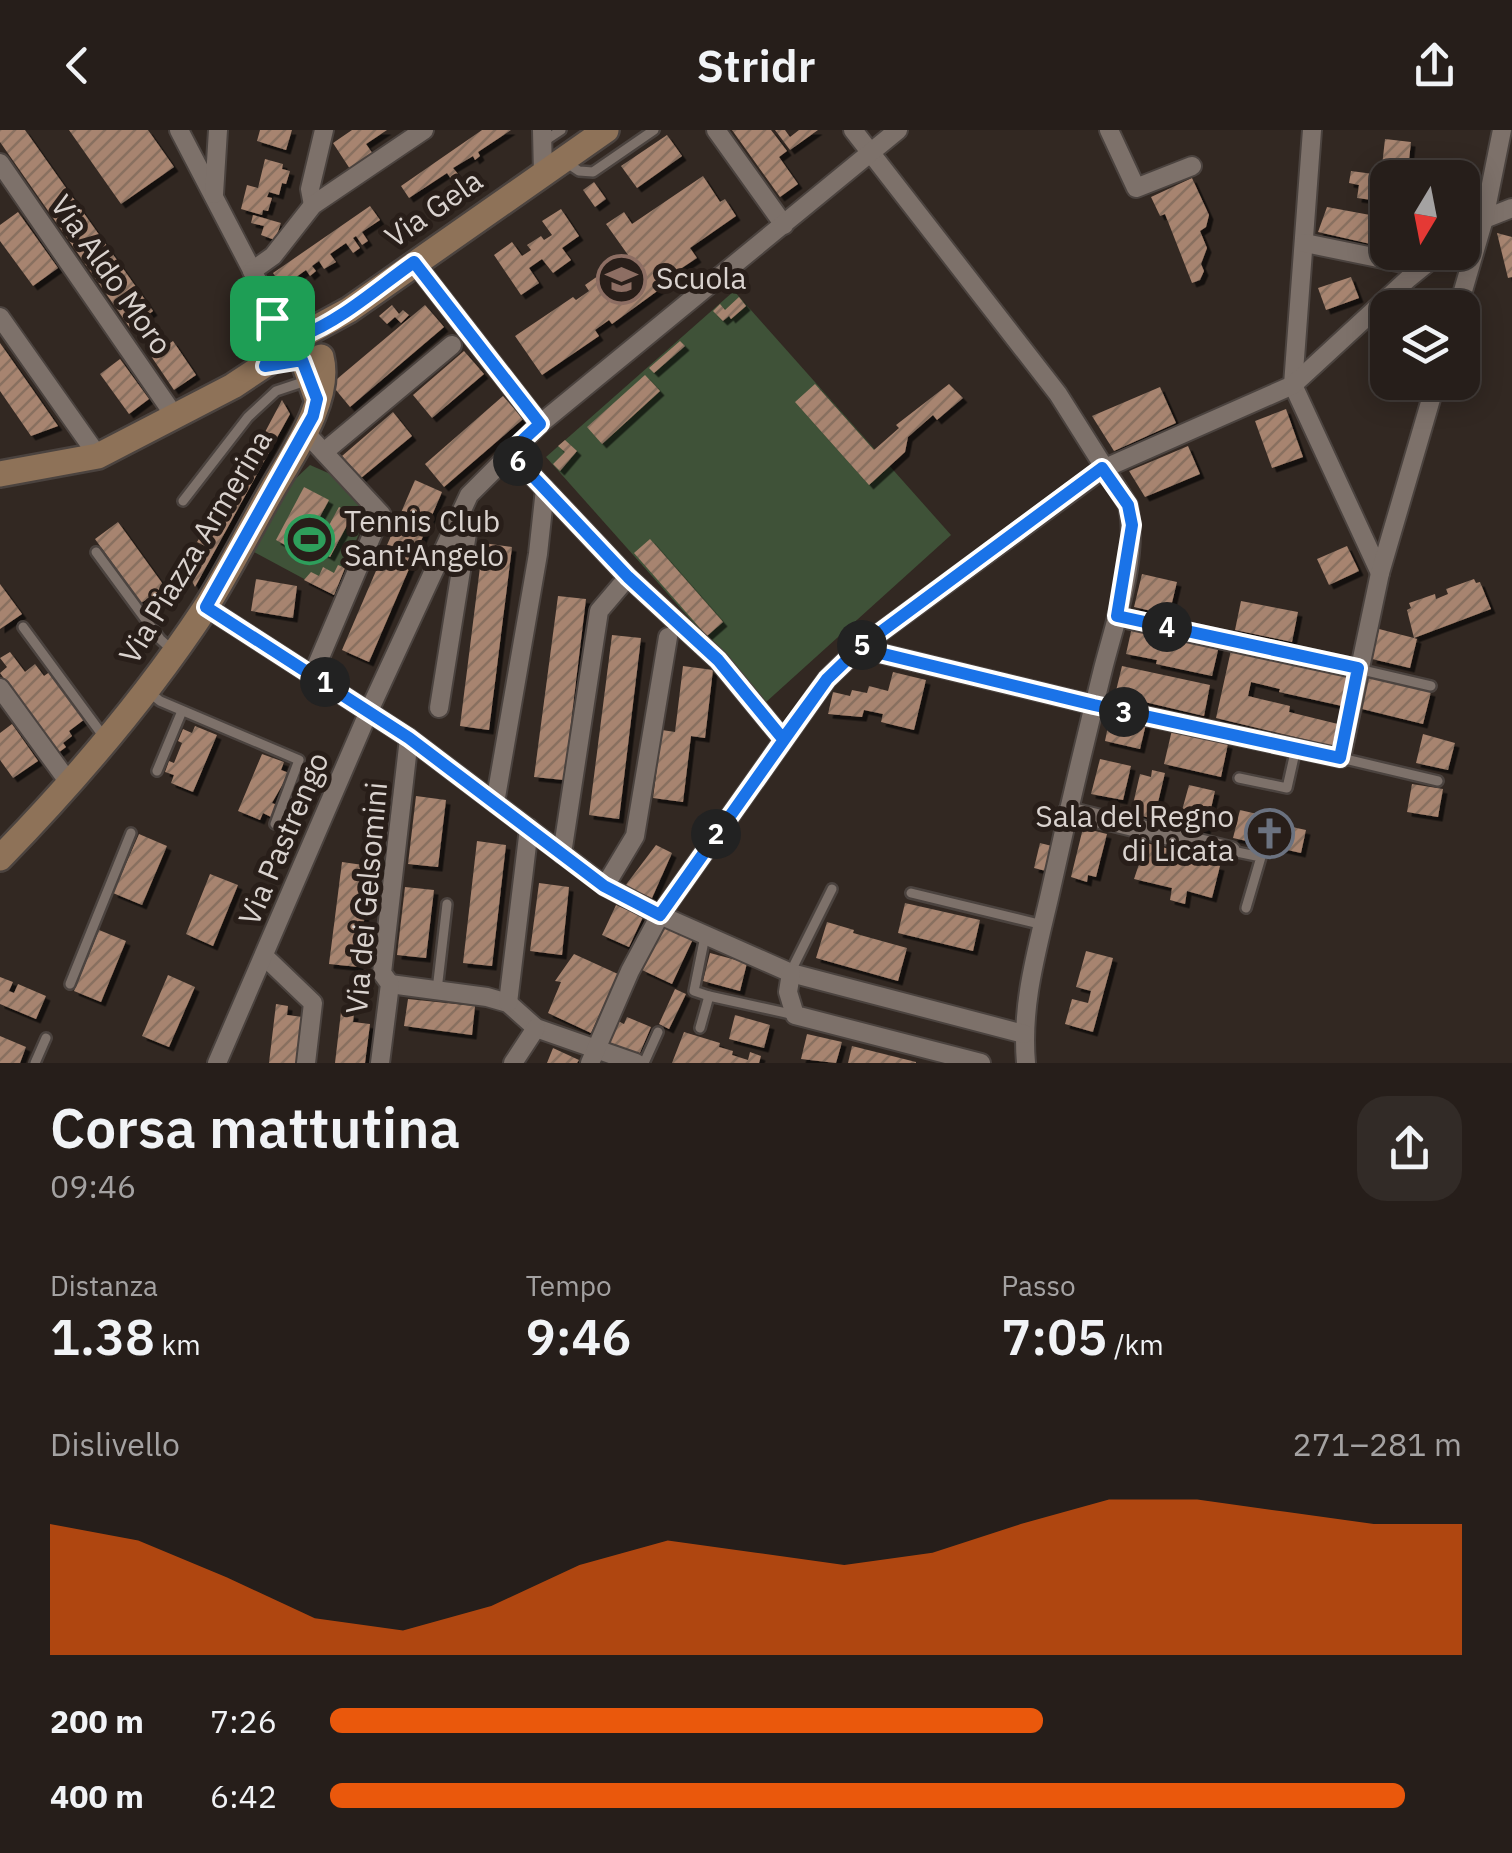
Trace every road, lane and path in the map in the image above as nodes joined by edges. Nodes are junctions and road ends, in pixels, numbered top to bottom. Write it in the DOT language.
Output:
graph roads {
  1 [pos="179,130"];
  2 [pos="218,130"];
  3 [pos="324,130"];
  4 [pos="561,130"];
  5 [pos="606,130"];
  6 [pos="654,130"];
  7 [pos="716,130"];
  8 [pos="853,130"];
  9 [pos="898,130"];
  10 [pos="1108,130"];
  11 [pos="1312,130"];
  12 [pos="1502,130"];
  13 [pos="414,133"];
  14 [pos="542,136"];
  15 [pos="872,154"];
  16 [pos="0,163"];
  17 [pos="1192,166"];
  18 [pos="552,167"];
  19 [pos="214,196"];
  20 [pos="313,205"];
  21 [pos="1512,208"];
  22 [pos="1484,219"];
  23 [pos="1480,222"];
  24 [pos="784,225"];
  25 [pos="1305,243"];
  26 [pos="1370,256"];
  27 [pos="414,262"];
  28 [pos="252,270"];
  29 [pos="1419,270"];
  30 [pos="1463,290"];
  31 [pos="270,303"];
  32 [pos="0,316"];
  33 [pos="452,345"];
  34 [pos="309,358"];
  35 [pos="265,366"];
  36 [pos="1293,384"];
  37 [pos="1431,400"];
  38 [pos="176,418"];
  39 [pos="540,424"];
  40 [pos="305,432"];
  41 [pos="324,452"];
  42 [pos="510,452"];
  43 [pos="98,456"];
  44 [pos="1102,468"];
  45 [pos="0,474"];
  46 [pos="545,488"];
  47 [pos="183,502"];
  48 [pos="457,523"];
  49 [pos="96,552"];
  50 [pos="1380,574"];
  51 [pos="628,577"];
  52 [pos="206,607"];
  53 [pos="1117,616"];
  54 [pos="23,627"];
  55 [pos="668,637"];
  56 [pos="859,648"];
  57 [pos="174,652"];
  58 [pos="1358,668"];
  59 [pos="313,674"];
  60 [pos="1432,686"];
  61 [pos="0,688"];
  62 [pos="147,691"];
  63 [pos="1094,705"];
  64 [pos="439,708"];
  65 [pos="182,710"];
  66 [pos="368,710"];
  67 [pos="409,738"];
  68 [pos="783,739"];
  69 [pos="106,740"];
  70 [pos="1296,748"];
  71 [pos="1340,758"];
  72 [pos="157,771"];
  73 [pos="1238,778"];
  74 [pos="1438,780"];
  75 [pos="70,784"];
  76 [pos="495,802"];
  77 [pos="1068,811"];
  78 [pos="276,824"];
  79 [pos="529,828"];
  80 [pos="130,833"];
  81 [pos="1231,850"];
  82 [pos="562,854"];
  83 [pos="0,858"];
  84 [pos="604,886"];
  85 [pos="832,888"];
  86 [pos="911,892"];
  87 [pos="447,904"];
  88 [pos="1246,908"];
  89 [pos="660,915"];
  90 [pos="1043,925"];
  91 [pos="705,934"];
  92 [pos="264,956"];
  93 [pos="791,972"];
  94 [pos="70,984"];
  95 [pos="390,984"];
  96 [pos="436,990"];
  97 [pos="708,996"];
  98 [pos="508,1004"];
  99 [pos="795,1015"];
  100 [pos="536,1028"];
  101 [pos="700,1028"];
  102 [pos="658,1032"];
  103 [pos="1024,1034"];
  104 [pos="46,1038"];
  105 [pos="593,1056"];
  106 [pos="36,1063"];
  107 [pos="217,1063"];
  108 [pos="306,1063"];
  109 [pos="380,1063"];
  110 [pos="513,1063"];
  111 [pos="636,1063"];
  112 [pos="644,1063"];
  113 [pos="981,1063"];
  114 [pos="1026,1063"];
  1 -- 19 [label="street"];
  2 -- 19 [label="street"];
  3 -- 20 [label="street"];
  4 -- 14 [label="lane"];
  5 -- 18 [label="main road, Via Gela"];
  6 -- 18 [label="lane"];
  7 -- 24 [label="street"];
  8 -- 15 [label="street"];
  9 -- 15 [label="street, Via Pastrengo"];
  10 -- 17 [label="street"];
  11 -- 25 [label="street"];
  12 -- 22 [label="street"];
  13 -- 20 [label="street"];
  14 -- 18 [label="street"];
  15 -- 24 [label="street, Via Pastrengo"];
  15 -- 44 [label="street"];
  16 -- 38 [label="street, Via Aldo Moro"];
  18 -- 27 [label="main road, Via Gela"];
  19 -- 28 [label="street"];
  20 -- 28 [label="street"];
  21 -- 22 [label="street"];
  22 -- 23 [label="street"];
  22 -- 30 [label="street"];
  24 -- 39 [label="street, Via Pastrengo"];
  25 -- 26 [label="street"];
  25 -- 36 [label="street"];
  27 -- 34 [label="main road, Via Gela"];
  27 -- 39 [label="street"];
  28 -- 31 [label="street"];
  29 -- 36 [label="street"];
  31 -- 34 [label="street"];
  31 -- 35 [label="street"];
  32 -- 43 [label="street"];
  33 -- 41 [label="street"];
  34 -- 35 [label="main road, Via Gela"];
  34 -- 40 [label="main road, Via Piazza Armerina"];
  34 -- 47 [label="lane"];
  35 -- 38 [label="main road"];
  36 -- 44 [label="street"];
  36 -- 50 [label="street"];
  37 -- 50 [label="street"];
  38 -- 43 [label="main road"];
  39 -- 42 [label="street, Via Pastrengo"];
  40 -- 41 [label="street"];
  40 -- 52 [label="main road, Via Piazza Armerina"];
  41 -- 59 [label="street"];
  42 -- 46 [label="street"];
  42 -- 48 [label="street, Via Pastrengo"];
  43 -- 45 [label="main road"];
  44 -- 53 [label="street"];
  44 -- 56 [label="street"];
  46 -- 51 [label="street"];
  46 -- 76 [label="street"];
  48 -- 64 [label="street"];
  48 -- 66 [label="street, Via Pastrengo"];
  49 -- 57 [label="lane"];
  50 -- 58 [label="street"];
  51 -- 68 [label="street"];
  51 -- 82 [label="street"];
  52 -- 57 [label="main road, Via Piazza Armerina"];
  52 -- 59 [label="street"];
  53 -- 58 [label="street"];
  53 -- 63 [label="street"];
  54 -- 69 [label="lane"];
  55 -- 84 [label="street"];
  56 -- 63 [label="street"];
  56 -- 68 [label="street"];
  57 -- 62 [label="main road, Via Piazza Armerina"];
  58 -- 60 [label="lane"];
  58 -- 71 [label="street"];
  59 -- 66 [label="street"];
  61 -- 75 [label="street"];
  62 -- 65 [label="lane"];
  62 -- 69 [label="main road, Via Piazza Armerina"];
  63 -- 70 [label="street"];
  63 -- 77 [label="street"];
  65 -- 72 [label="lane"];
  65 -- 78 [label="lane"];
  66 -- 67 [label="street"];
  66 -- 92 [label="street, Via Pastrengo"];
  67 -- 76 [label="street"];
  67 -- 95 [label="street, Via dei Gelsomini"];
  68 -- 89 [label="street"];
  69 -- 75 [label="main road, Via Piazza Armerina"];
  70 -- 71 [label="street"];
  70 -- 73 [label="lane"];
  71 -- 74 [label="lane"];
  75 -- 83 [label="main road, Via Piazza Armerina"];
  76 -- 79 [label="street"];
  77 -- 81 [label="street"];
  77 -- 90 [label="street"];
  79 -- 82 [label="street"];
  79 -- 98 [label="street"];
  80 -- 94 [label="lane"];
  81 -- 88 [label="lane"];
  82 -- 84 [label="street"];
  84 -- 89 [label="street"];
  85 -- 93 [label="lane"];
  86 -- 90 [label="lane"];
  87 -- 96 [label="lane"];
  89 -- 91 [label="street"];
  89 -- 105 [label="street"];
  90 -- 103 [label="street"];
  91 -- 93 [label="street"];
  91 -- 97 [label="lane"];
  92 -- 107 [label="street, Via Pastrengo"];
  92 -- 108 [label="street"];
  93 -- 99 [label="street"];
  93 -- 103 [label="street"];
  95 -- 96 [label="street"];
  95 -- 109 [label="street, Via dei Gelsomini"];
  96 -- 98 [label="street"];
  97 -- 99 [label="lane"];
  97 -- 101 [label="lane"];
  98 -- 100 [label="street"];
  99 -- 113 [label="street"];
  100 -- 105 [label="street"];
  100 -- 110 [label="street"];
  102 -- 112 [label="lane"];
  103 -- 114 [label="street"];
  104 -- 106 [label="lane"];
  105 -- 111 [label="street"];
}
